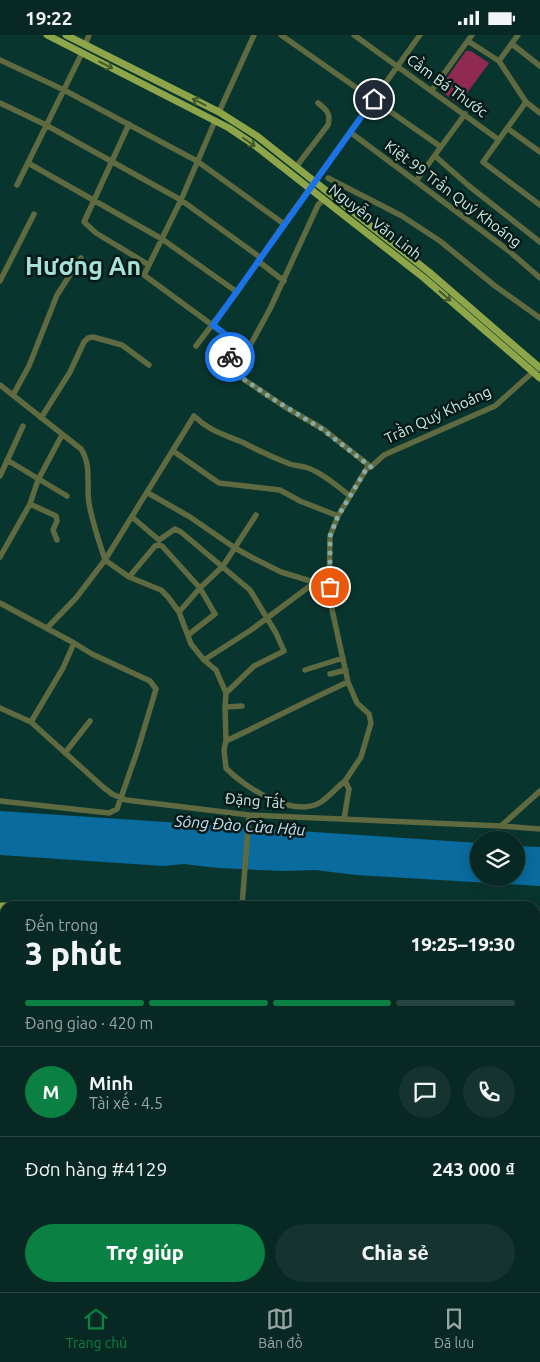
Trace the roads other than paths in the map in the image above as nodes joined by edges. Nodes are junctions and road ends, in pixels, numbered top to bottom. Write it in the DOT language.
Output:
graph roads {
  1 [pos="47,35"];
  2 [pos="66,35"];
  3 [pos="89,35"];
  4 [pos="254,35"];
  5 [pos="281,35"];
  6 [pos="354,35"];
  7 [pos="420,35"];
  8 [pos="518,35"];
  9 [pos="470,38"];
  10 [pos="512,44"];
  11 [pos="85,45"];
  12 [pos="82,53"];
  13 [pos="0,60"];
  14 [pos="499,61"];
  15 [pos="398,65"];
  16 [pos="540,66"];
  17 [pos="167,86"];
  18 [pos="64,89"];
  19 [pos="432,90"];
  20 [pos="163,94"];
  21 [pos="374,99"];
  22 [pos="526,102"];
  23 [pos="0,103"];
  24 [pos="318,103"];
  25 [pos="219,112"];
  26 [pos="540,113"];
  27 [pos="464,114"];
  28 [pos="215,121"];
  29 [pos="129,124"];
  30 [pos="46,125"];
  31 [pos="508,128"];
  32 [pos="350,133"];
  33 [pos="499,140"];
  34 [pos="441,147"];
  35 [pos="540,152"];
  36 [pos="435,156"];
  37 [pos="197,161"];
  38 [pos="112,162"];
  39 [pos="28,163"];
  40 [pos="296,167"];
  41 [pos="328,178"];
  42 [pos="416,181"];
  43 [pos="17,185"];
  44 [pos="313,185"];
  45 [pos="324,199"];
  46 [pos="93,200"];
  47 [pos="181,200"];
  48 [pos="540,205"];
  49 [pos="34,214"];
  50 [pos="284,223"];
  51 [pos="162,239"];
  52 [pos="540,242"];
  53 [pos="81,258"];
  54 [pos="259,260"];
  55 [pos="149,265"];
  56 [pos="2,272"];
  57 [pos="426,275"];
  58 [pos="540,278"];
  59 [pos="0,281"];
  60 [pos="284,281"];
  61 [pos="237,292"];
  62 [pos="540,318"];
  63 [pos="213,325"];
  64 [pos="238,344"];
  65 [pos="196,346"];
  66 [pos="149,365"];
  67 [pos="538,368"];
  68 [pos="540,378"];
  69 [pos="0,385"];
  70 [pos="13,395"];
  71 [pos="41,418"];
  72 [pos="23,426"];
  73 [pos="62,435"];
  74 [pos="173,451"];
  75 [pos="7,460"];
  76 [pos="371,467"];
  77 [pos="0,476"];
  78 [pos="38,480"];
  79 [pos="148,493"];
  80 [pos="350,495"];
  81 [pos="67,496"];
  82 [pos="30,505"];
  83 [pos="256,515"];
  84 [pos="338,516"];
  85 [pos="132,517"];
  86 [pos="57,540"];
  87 [pos="160,543"];
  88 [pos="235,548"];
  89 [pos="0,557"];
  90 [pos="105,560"];
  91 [pos="222,566"];
  92 [pos="129,577"];
  93 [pos="314,583"];
  94 [pos="330,587"];
  95 [pos="200,588"];
  96 [pos="0,603"];
  97 [pos="179,612"];
  98 [pos="267,618"];
  99 [pos="47,628"];
  100 [pos="188,635"];
  101 [pos="74,643"];
  102 [pos="343,658"];
  103 [pos="204,660"];
  104 [pos="305,669"];
  105 [pos="346,670"];
  106 [pos="330,674"];
  107 [pos="348,682"];
  108 [pos="226,693"];
  109 [pos="242,706"];
  110 [pos="225,707"];
  111 [pos="0,708"];
  112 [pos="90,721"];
  113 [pos="31,722"];
  114 [pos="226,741"];
  115 [pos="65,753"];
  116 [pos="345,781"];
  117 [pos="540,791"];
  118 [pos="121,798"];
  119 [pos="0,801"];
  120 [pos="249,815"];
  121 [pos="344,819"];
  122 [pos="500,826"];
  123 [pos="540,829"];
  124 [pos="242,901"];
  1 -- 12 [label="main road, Nguyễn Văn Linh"];
  2 -- 11 [label="main road, Nguyễn Văn Linh"];
  3 -- 11 [label="street"];
  4 -- 25 [label="street"];
  5 -- 21 [label="street"];
  6 -- 15 [label="street, Cầm Bá Thước"];
  7 -- 15 [label="street"];
  8 -- 10 [label="street"];
  9 -- 14 [label="street"];
  9 -- 19 [label="street"];
  10 -- 14 [label="street"];
  10 -- 16 [label="street"];
  11 -- 17 [label="main road, Nguyễn Văn Linh"];
  12 -- 18 [label="street"];
  12 -- 20 [label="main road, Nguyễn Văn Linh, one-way"];
  13 -- 18 [label="street"];
  14 -- 22 [label="street"];
  15 -- 19 [label="street, Cầm Bá Thước"];
  15 -- 21 [label="street"];
  17 -- 20 [label="main road"];
  25 -- 17 [label="main road, Nguyễn Văn Linh, one-way"];
  18 -- 29 [label="street"];
  18 -- 30 [label="street"];
  19 -- 27 [label="street, Cầm Bá Thước"];
  20 -- 28 [label="main road, Nguyễn Văn Linh"];
  21 -- 32 [label="street"];
  21 -- 34 [label="street"];
  22 -- 26 [label="street"];
  22 -- 31 [label="street"];
  23 -- 30 [label="street"];
  24 -- 40 [label="street"];
  25 -- 40 [label="main road, Nguyễn Văn Linh"];
  27 -- 33 [label="street, Cầm Bá Thước"];
  27 -- 34 [label="street"];
  28 -- 37 [label="street"];
  28 -- 44 [label="main road, Nguyễn Văn Linh, one-way"];
  29 -- 37 [label="street"];
  29 -- 38 [label="street"];
  30 -- 38 [label="street"];
  30 -- 39 [label="street"];
  31 -- 33 [label="street"];
  31 -- 35 [label="street"];
  32 -- 42 [label="street, Kiệt 99 Trần Quý Khoáng"];
  32 -- 44 [label="street"];
  33 -- 48 [label="street"];
  34 -- 36 [label="street"];
  36 -- 42 [label="street"];
  36 -- 52 [label="street"];
  37 -- 47 [label="street"];
  37 -- 50 [label="street"];
  38 -- 46 [label="street"];
  38 -- 47 [label="street"];
  39 -- 43 [label="street"];
  39 -- 46 [label="street"];
  40 -- 44 [label="main road, Nguyễn Văn Linh"];
  41 -- 62 [label="street"];
  42 -- 58 [label="street, Kiệt 99 Trần Quý Khoáng"];
  44 -- 45 [label="main road, Nguyễn Văn Linh"];
  44 -- 50 [label="street"];
  44 -- 57 [label="main road, Nguyễn Văn Linh"];
  45 -- 57 [label="main road, Nguyễn Văn Linh"];
  45 -- 60 [label="street"];
  46 -- 51 [label="street"];
  46 -- 55 [label="street"];
  47 -- 51 [label="street"];
  47 -- 54 [label="street"];
  49 -- 56 [label="street"];
  50 -- 54 [label="street"];
  51 -- 55 [label="street"];
  51 -- 61 [label="street"];
  53 -- 70 [label="street"];
  54 -- 60 [label="street"];
  54 -- 61 [label="street"];
  55 -- 63 [label="street"];
  56 -- 59 [label="street"];
  57 -- 67 [label="main road, Nguyễn Văn Linh"];
  60 -- 64 [label="street"];
  61 -- 63 [label="street"];
  63 -- 64 [label="street"];
  63 -- 65 [label="street"];
  64 -- 76 [label="street"];
  66 -- 71 [label="street"];
  67 -- 68 [label="main road, Nguyễn Văn Linh"];
  67 -- 76 [label="street, Trần Quý Khoáng"];
  69 -- 70 [label="street"];
  70 -- 71 [label="street"];
  71 -- 73 [label="street"];
  72 -- 75 [label="street"];
  73 -- 78 [label="street"];
  73 -- 90 [label="street"];
  74 -- 79 [label="street"];
  74 -- 80 [label="street"];
  74 -- 84 [label="street"];
  75 -- 77 [label="street"];
  75 -- 78 [label="street"];
  76 -- 80 [label="street, Trần Quý Khoáng"];
  78 -- 81 [label="street"];
  78 -- 82 [label="street"];
  79 -- 85 [label="street"];
  79 -- 88 [label="street"];
  80 -- 84 [label="street, Trần Quý Khoáng"];
  82 -- 86 [label="street"];
  82 -- 89 [label="street"];
  83 -- 88 [label="street"];
  84 -- 94 [label="street, Trần Quý Khoáng"];
  85 -- 87 [label="street"];
  85 -- 90 [label="street"];
  87 -- 91 [label="street"];
  87 -- 92 [label="street"];
  87 -- 95 [label="street"];
  88 -- 91 [label="street"];
  88 -- 93 [label="street"];
  90 -- 92 [label="street"];
  90 -- 99 [label="street"];
  91 -- 95 [label="street"];
  91 -- 98 [label="street"];
  92 -- 97 [label="street"];
  93 -- 94 [label="street"];
  93 -- 98 [label="street"];
  94 -- 102 [label="street, Trần Quý Khoáng"];
  95 -- 97 [label="street"];
  95 -- 100 [label="street"];
  96 -- 99 [label="street"];
  97 -- 100 [label="street"];
  98 -- 103 [label="street"];
  98 -- 108 [label="street"];
  99 -- 101 [label="street"];
  100 -- 103 [label="street"];
  101 -- 113 [label="street"];
  101 -- 118 [label="street"];
  102 -- 104 [label="street"];
  102 -- 105 [label="street, Trần Quý Khoáng"];
  103 -- 108 [label="street"];
  105 -- 106 [label="street"];
  105 -- 107 [label="street, Trần Quý Khoáng"];
  107 -- 114 [label="street"];
  107 -- 116 [label="street, Trần Quý Khoáng"];
  108 -- 110 [label="street, Trần Quý Khoáng"];
  109 -- 110 [label="street"];
  110 -- 114 [label="street, Trần Quý Khoáng"];
  111 -- 113 [label="street, Đặng Tất"];
  112 -- 115 [label="street"];
  113 -- 115 [label="street, Đặng Tất"];
  114 -- 116 [label="street, Trần Quý Khoáng"];
  115 -- 118 [label="street, Đặng Tất"];
  116 -- 121 [label="street"];
  117 -- 122 [label="street"];
  118 -- 119 [label="street"];
  118 -- 120 [label="street, Đặng Tất"];
  120 -- 121 [label="street, Đặng Tất"];
  120 -- 124 [label="street"];
  121 -- 122 [label="street, Đặng Tất"];
  122 -- 123 [label="street, Đặng Tất"];
}
